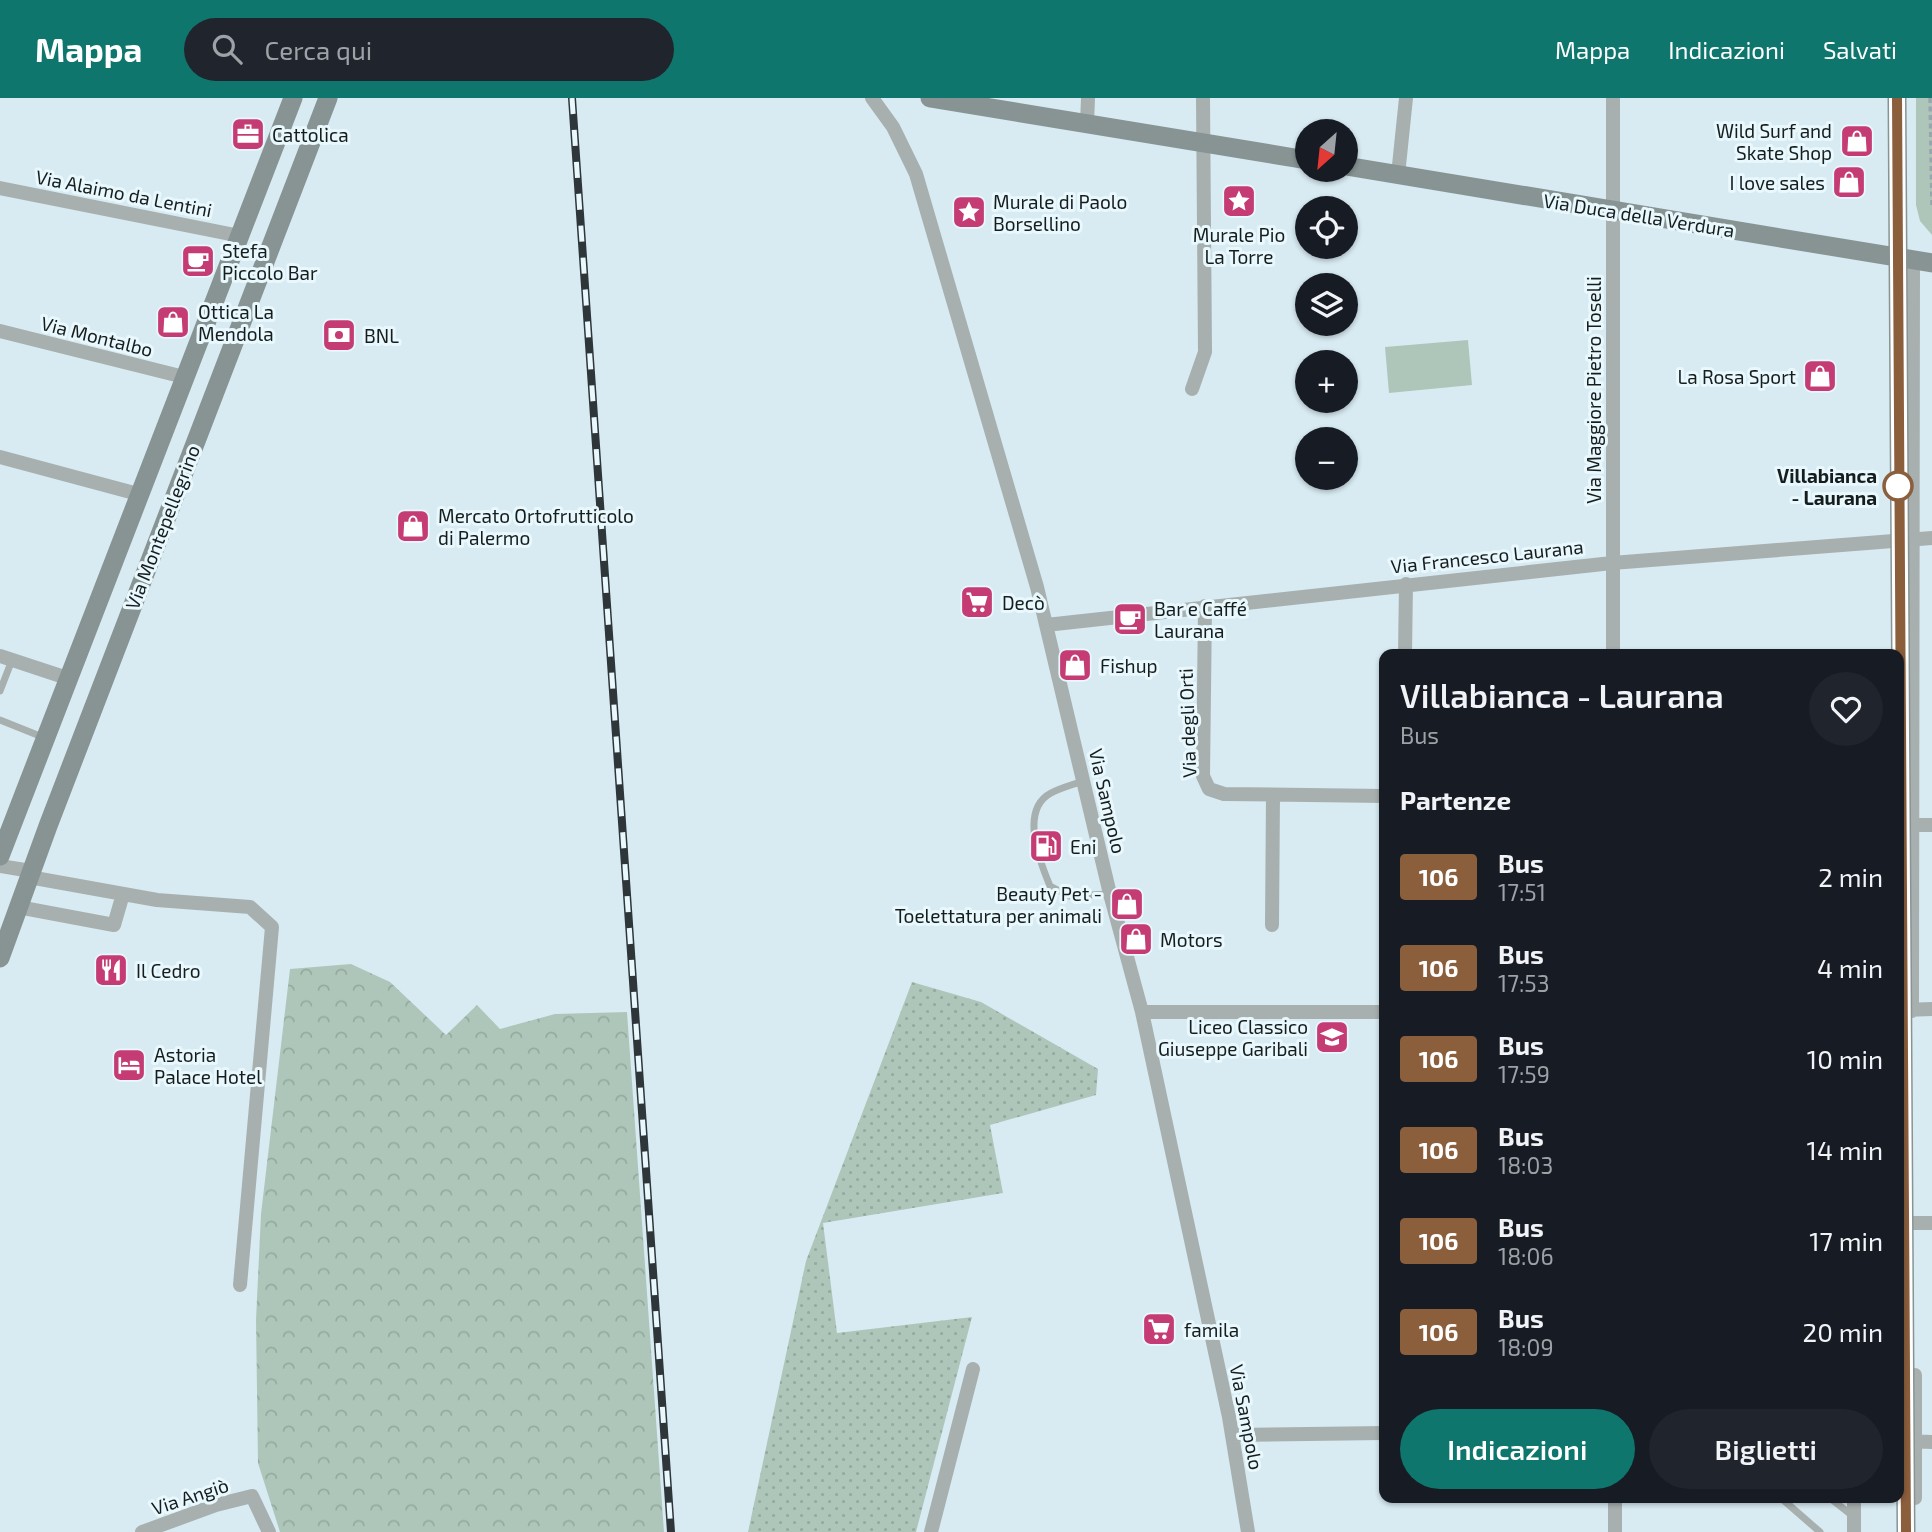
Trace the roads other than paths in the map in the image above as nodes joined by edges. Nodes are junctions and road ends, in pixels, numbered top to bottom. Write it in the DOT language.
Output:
graph roads {
  1 [pos="293,98"];
  2 [pos="328,98"];
  3 [pos="872,98"];
  4 [pos="930,98"];
  5 [pos="1087,98"];
  6 [pos="1203,98"];
  7 [pos="1406,98"];
  8 [pos="1612,98"];
  9 [pos="1897,98"];
  10 [pos="1087,124"];
  11 [pos="1204,143"];
  12 [pos="1295,158"];
  13 [pos="1358,168"];
  14 [pos="1398,175"];
  15 [pos="0,188"];
  16 [pos="1613,211"];
  17 [pos="240,236"];
  18 [pos="1914,260"];
  19 [pos="0,331"];
  20 [pos="184,377"];
  21 [pos="1192,389"];
  22 [pos="0,457"];
  23 [pos="138,494"];
  24 [pos="1932,538"];
  25 [pos="1905,540"];
  26 [pos="1612,563"];
  27 [pos="1406,584"];
  28 [pos="1205,606"];
  29 [pos="1046,625"];
  30 [pos="1405,649"];
  31 [pos="1613,649"];
  32 [pos="6,658"];
  33 [pos="67,678"];
  34 [pos="0,691"];
  35 [pos="0,720"];
  36 [pos="45,738"];
  37 [pos="1083,781"];
  38 [pos="1273,795"];
  39 [pos="1379,796"];
  40 [pos="1932,825"];
  41 [pos="1904,829"];
  42 [pos="0,856"];
  43 [pos="0,866"];
  44 [pos="30,874"];
  45 [pos="123,894"];
  46 [pos="1110,894"];
  47 [pos="18,907"];
  48 [pos="1272,925"];
  49 [pos="0,958"];
  50 [pos="1904,972"];
  51 [pos="1905,1010"];
  52 [pos="1932,1010"];
  53 [pos="1142,1012"];
  54 [pos="1379,1012"];
  55 [pos="1909,1223"];
  56 [pos="1932,1223"];
  57 [pos="240,1285"];
  58 [pos="973,1369"];
  59 [pos="1379,1433"];
  60 [pos="1233,1435"];
  61 [pos="1906,1441"];
  62 [pos="1932,1442"];
  63 [pos="1615,1503"];
  64 [pos="1787,1503"];
  65 [pos="1834,1503"];
  66 [pos="1854,1503"];
  67 [pos="1854,1525"];
  68 [pos="142,1532"];
  69 [pos="269,1532"];
  70 [pos="931,1532"];
  71 [pos="1248,1532"];
  72 [pos="1615,1532"];
  73 [pos="1820,1532"];
  74 [pos="1906,1532"];
  75 [pos="1915,1532"];
  1 -- 17 [label="street, Via Montepellegrino"];
  2 -- 44 [label="street, Via Montepellegrino"];
  3 -- 29 [label="street, Via Sampolo"];
  4 -- 10 [label="street"];
  5 -- 10 [label="street"];
  6 -- 11 [label="street"];
  7 -- 14 [label="street"];
  8 -- 16 [label="street, Via Maggiore Pietro Toselli"];
  9 -- 18 [label="street"];
  10 -- 11 [label="street"];
  11 -- 12 [label="street"];
  11 -- 21 [label="street"];
  13 -- 14 [label="street, Via Duca della Verdura"];
  14 -- 16 [label="street, Via Duca della Verdura"];
  15 -- 17 [label="street, Via Alaimo da Lentini"];
  16 -- 18 [label="street, Via Duca della Verdura"];
  16 -- 26 [label="street, Via Maggiore Pietro Toselli"];
  17 -- 20 [label="street, Via Montepellegrino"];
  18 -- 25 [label="street"];
  19 -- 20 [label="street, Via Montalbo"];
  20 -- 23 [label="street, Via Montepellegrino"];
  22 -- 23 [label="street"];
  23 -- 33 [label="street, Via Montepellegrino"];
  24 -- 25 [label="street, Via Francesco Laurana"];
  25 -- 26 [label="street, Via Francesco Laurana"];
  25 -- 41 [label="street"];
  26 -- 27 [label="street, Via Francesco Laurana"];
  26 -- 31 [label="street, Via Maggiore Pietro Toselli"];
  27 -- 28 [label="street, Via Francesco Laurana"];
  27 -- 30 [label="street"];
  28 -- 29 [label="street, Via Francesco Laurana"];
  28 -- 38 [label="street, Via degli Orti"];
  29 -- 37 [label="street, Via Sampolo"];
  32 -- 33 [label="street"];
  32 -- 34 [label="lane"];
  33 -- 36 [label="street, Via Montepellegrino"];
  35 -- 36 [label="lane"];
  36 -- 42 [label="street, Via Montepellegrino"];
  37 -- 46 [label="street, Via Sampolo"];
  37 -- 46 [label="lane"];
  38 -- 39 [label="street, Via degli Orti"];
  38 -- 48 [label="street"];
  40 -- 41 [label="street"];
  41 -- 51 [label="street"];
  43 -- 44 [label="street"];
  44 -- 45 [label="street"];
  44 -- 47 [label="street, Via Montepellegrino"];
  45 -- 47 [label="street"];
  45 -- 57 [label="street"];
  46 -- 53 [label="street, Via Sampolo"];
  47 -- 49 [label="street, Via Montepellegrino"];
  50 -- 51 [label="street"];
  51 -- 52 [label="street"];
  51 -- 55 [label="street"];
  53 -- 54 [label="street"];
  53 -- 60 [label="street, Via Sampolo"];
  55 -- 56 [label="street"];
  55 -- 61 [label="street"];
  58 -- 70 [label="street"];
  59 -- 60 [label="street"];
  60 -- 71 [label="street, Via Sampolo"];
  61 -- 62 [label="street"];
  61 -- 74 [label="street"];
  61 -- 75 [label="street"];
  63 -- 72 [label="street"];
  64 -- 73 [label="lane"];
  65 -- 67 [label="lane"];
  66 -- 67 [label="street"];
  68 -- 69 [label="street, Via Angiò"];
}
